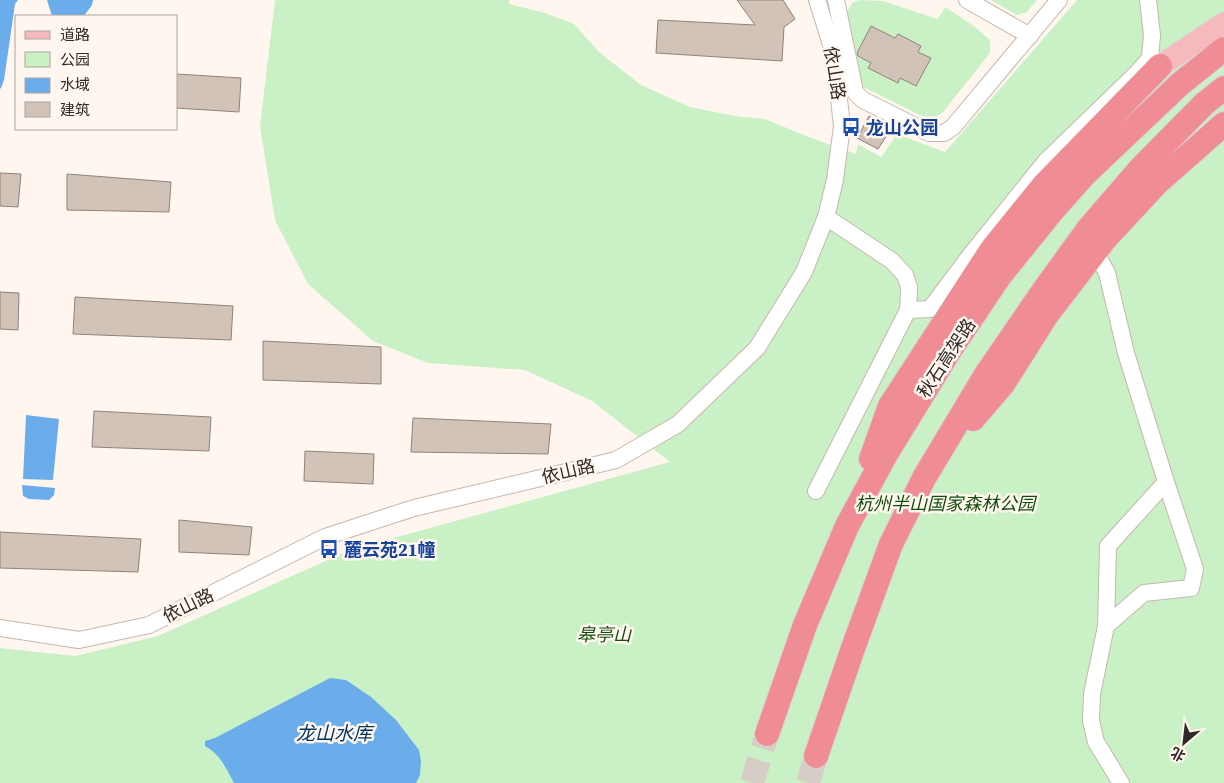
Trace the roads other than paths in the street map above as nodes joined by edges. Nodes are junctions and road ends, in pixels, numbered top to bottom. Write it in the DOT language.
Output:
graph roads {
  1 [pos="817,0"];
  2 [pos="836,0"];
  3 [pos="967,0"];
  4 [pos="1059,0"];
  5 [pos="1148,0"];
  6 [pos="1224,22"];
  7 [pos="1030,36"];
  8 [pos="1224,49"];
  9 [pos="1160,66"];
  10 [pos="1224,88"];
  11 [pos="1224,124"];
  12 [pos="826,217"];
  13 [pos="1095,251"];
  14 [pos="908,310"];
  15 [pos="924,478"];
  16 [pos="1166,482"];
  17 [pos="816,491"];
  18 [pos="847,526"];
  19 [pos="1106,626"];
  20 [pos="0,628"];
  21 [pos="767,734"];
  22 [pos="816,756"];
  23 [pos="1121,783"];
  1 -- 12 [label="street, 依山路"];
  2 -- 7 [label="street"];
  3 -- 7 [label="street"];
  4 -- 7 [label="street"];
  5 -- 14 [label="street"];
  6 -- 9 [label="main road"];
  8 -- 18 [label="highway, 秋石高架路"];
  9 -- 18 [label="highway"];
  10 -- 15 [label="highway"];
  11 -- 13 [label="highway"];
  12 -- 14 [label="street"];
  12 -- 20 [label="street, 依山路"];
  13 -- 15 [label="highway"];
  13 -- 16 [label="street"];
  14 -- 17 [label="street"];
  15 -- 22 [label="highway"];
  16 -- 19 [label="street"];
  16 -- 19 [label="street"];
  18 -- 21 [label="highway, 秋石高架路"];
  19 -- 23 [label="street"];
}
